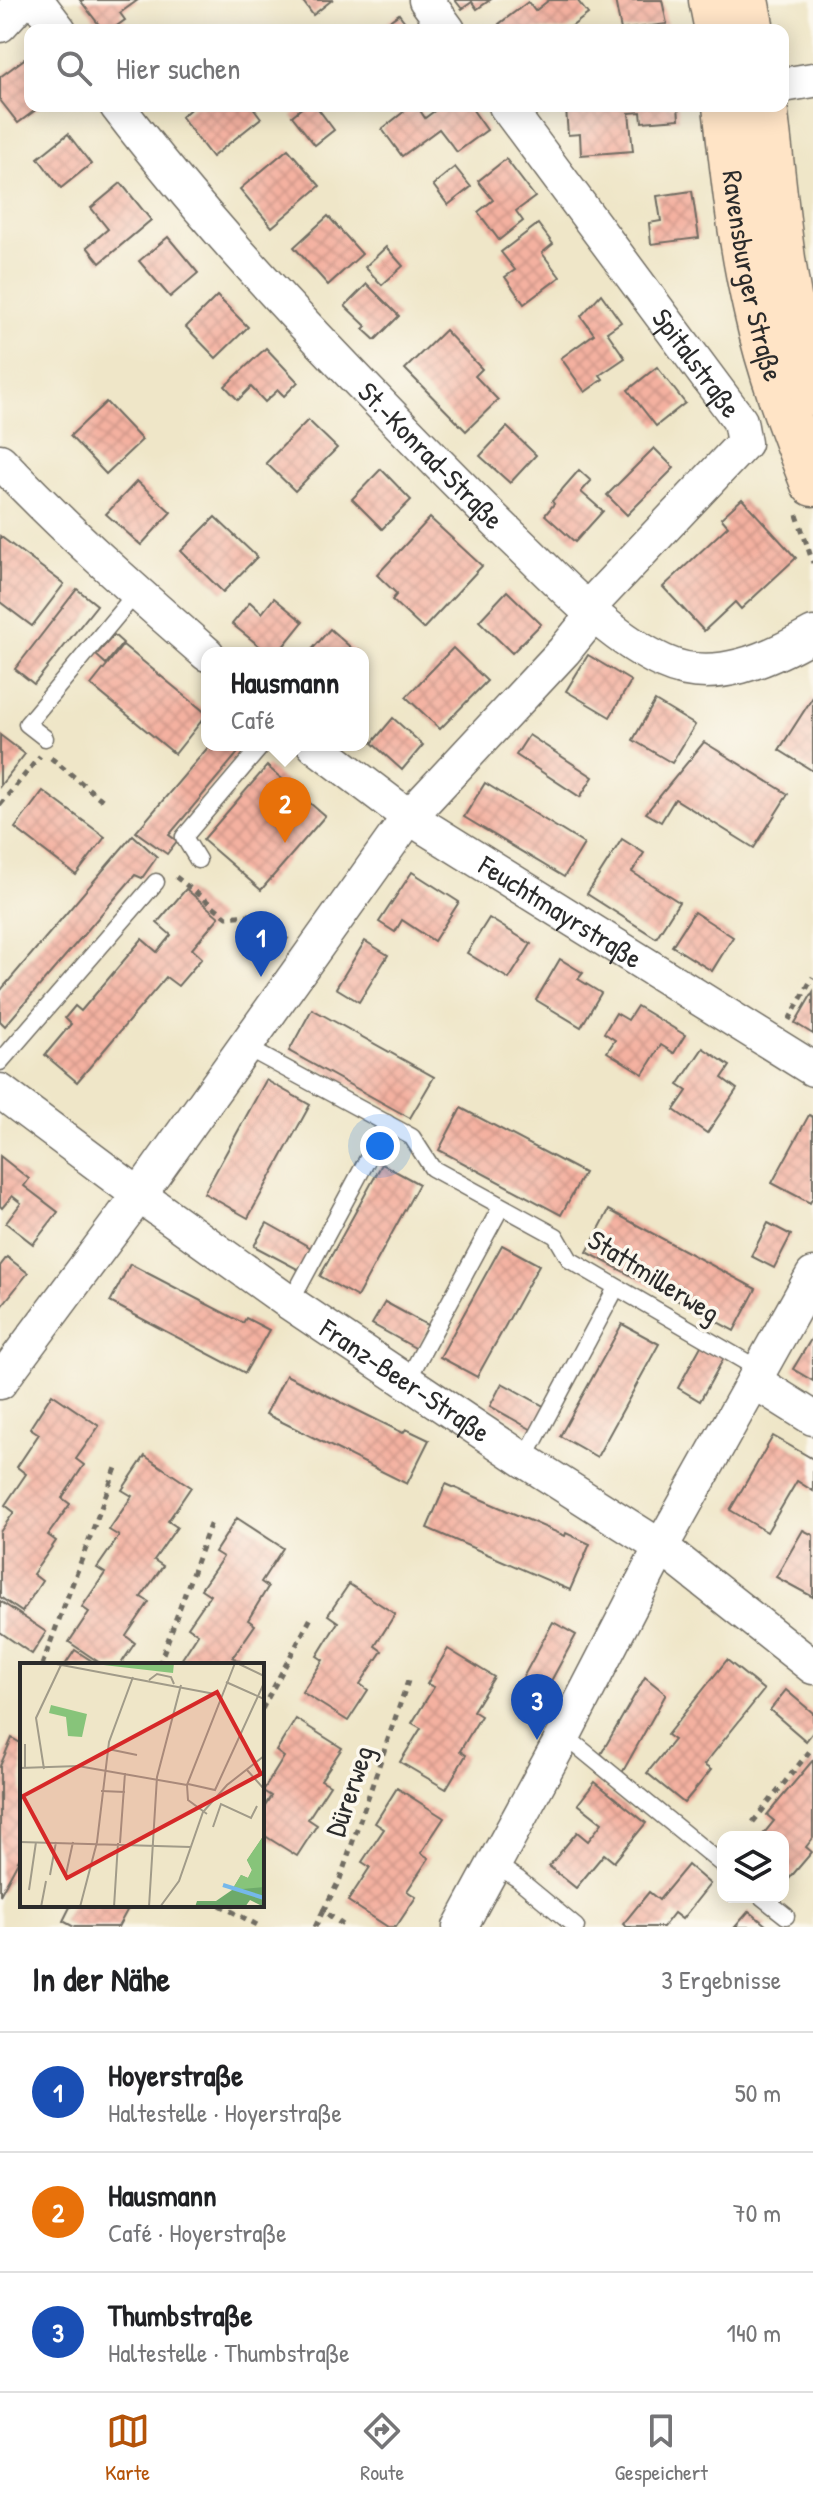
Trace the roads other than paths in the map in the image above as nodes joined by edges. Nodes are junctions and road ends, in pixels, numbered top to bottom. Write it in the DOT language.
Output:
graph roads {
  1 [pos="23,0"];
  2 [pos="36,0"];
  3 [pos="426,0"];
  4 [pos="711,0"];
  5 [pos="746,0"];
  6 [pos="54,24"];
  7 [pos="444,24"];
  8 [pos="716,24"];
  9 [pos="751,24"];
  10 [pos="0,25"];
  11 [pos="813,80"];
  12 [pos="789,84"];
  13 [pos="122,112"];
  14 [pos="510,112"];
  15 [pos="726,112"];
  16 [pos="766,112"];
  17 [pos="813,394"];
  18 [pos="0,461"];
  19 [pos="813,484"];
  20 [pos="136,593"];
  21 [pos="591,611"];
  22 [pos="813,634"];
  23 [pos="201,649"];
  24 [pos="45,738"];
  25 [pos="257,751"];
  26 [pos="322,751"];
  27 [pos="409,817"];
  28 [pos="198,860"];
  29 [pos="156,882"];
  30 [pos="244,1046"];
  31 [pos="0,1062"];
  32 [pos="813,1069"];
  33 [pos="0,1091"];
  34 [pos="387,1123"];
  35 [pos="139,1195"];
  36 [pos="501,1207"];
  37 [pos="813,1275"];
  38 [pos="616,1288"];
  39 [pos="290,1303"];
  40 [pos="757,1376"];
  41 [pos="407,1381"];
  42 [pos="0,1382"];
  43 [pos="813,1418"];
  44 [pos="524,1460"];
  45 [pos="661,1547"];
  46 [pos="813,1667"];
  47 [pos="564,1735"];
  48 [pos="717,1860"];
  49 [pos="495,1864"];
  50 [pos="770,1903"];
  51 [pos="786,1916"];
  52 [pos="460,1927"];
  53 [pos="576,1927"];
  1 -- 10 [label="street"];
  2 -- 6 [label="street"];
  3 -- 7 [label="street"];
  4 -- 8 [label="main road"];
  5 -- 9 [label="main road"];
  11 -- 12 [label="street"];
  13 -- 21 [label="street, St.-Konrad-Straße"];
  14 -- 21 [label="street, Spitalstraße"];
  15 -- 19 [label="main road, Ravensburger Straße"];
  16 -- 17 [label="main road, Ravensburger Straße"];
  18 -- 20 [label="street"];
  20 -- 23 [label="street"];
  20 -- 24 [label="lane"];
  21 -- 22 [label="street, St.-Konrad-Straße"];
  21 -- 27 [label="street, Spitalstraße"];
  25 -- 28 [label="lane"];
  26 -- 27 [label="street, Feuchtmayrstraße"];
  27 -- 30 [label="street, Spitalstraße"];
  27 -- 32 [label="street, Feuchtmayrstraße"];
  29 -- 31 [label="lane"];
  30 -- 34 [label="lane, Stattmillerweg"];
  30 -- 35 [label="street, Spitalstraße"];
  33 -- 35 [label="street, Franz-Beer-Straße"];
  34 -- 36 [label="lane, Stattmillerweg"];
  34 -- 39 [label="lane"];
  35 -- 39 [label="street, Franz-Beer-Straße"];
  35 -- 42 [label="street, Spitalstraße"];
  36 -- 38 [label="lane, Stattmillerweg"];
  36 -- 41 [label="lane"];
  37 -- 40 [label="street"];
  38 -- 40 [label="lane, Stattmillerweg"];
  38 -- 44 [label="lane"];
  39 -- 41 [label="street, Franz-Beer-Straße"];
  40 -- 43 [label="street"];
  40 -- 45 [label="street"];
  41 -- 44 [label="street, Franz-Beer-Straße"];
  44 -- 45 [label="street, Franz-Beer-Straße"];
  45 -- 46 [label="street, Franz-Beer-Straße"];
  45 -- 47 [label="street"];
  47 -- 48 [label="lane"];
  47 -- 49 [label="street"];
  49 -- 52 [label="street"];
  49 -- 53 [label="lane"];
  50 -- 51 [label="lane"];
}
